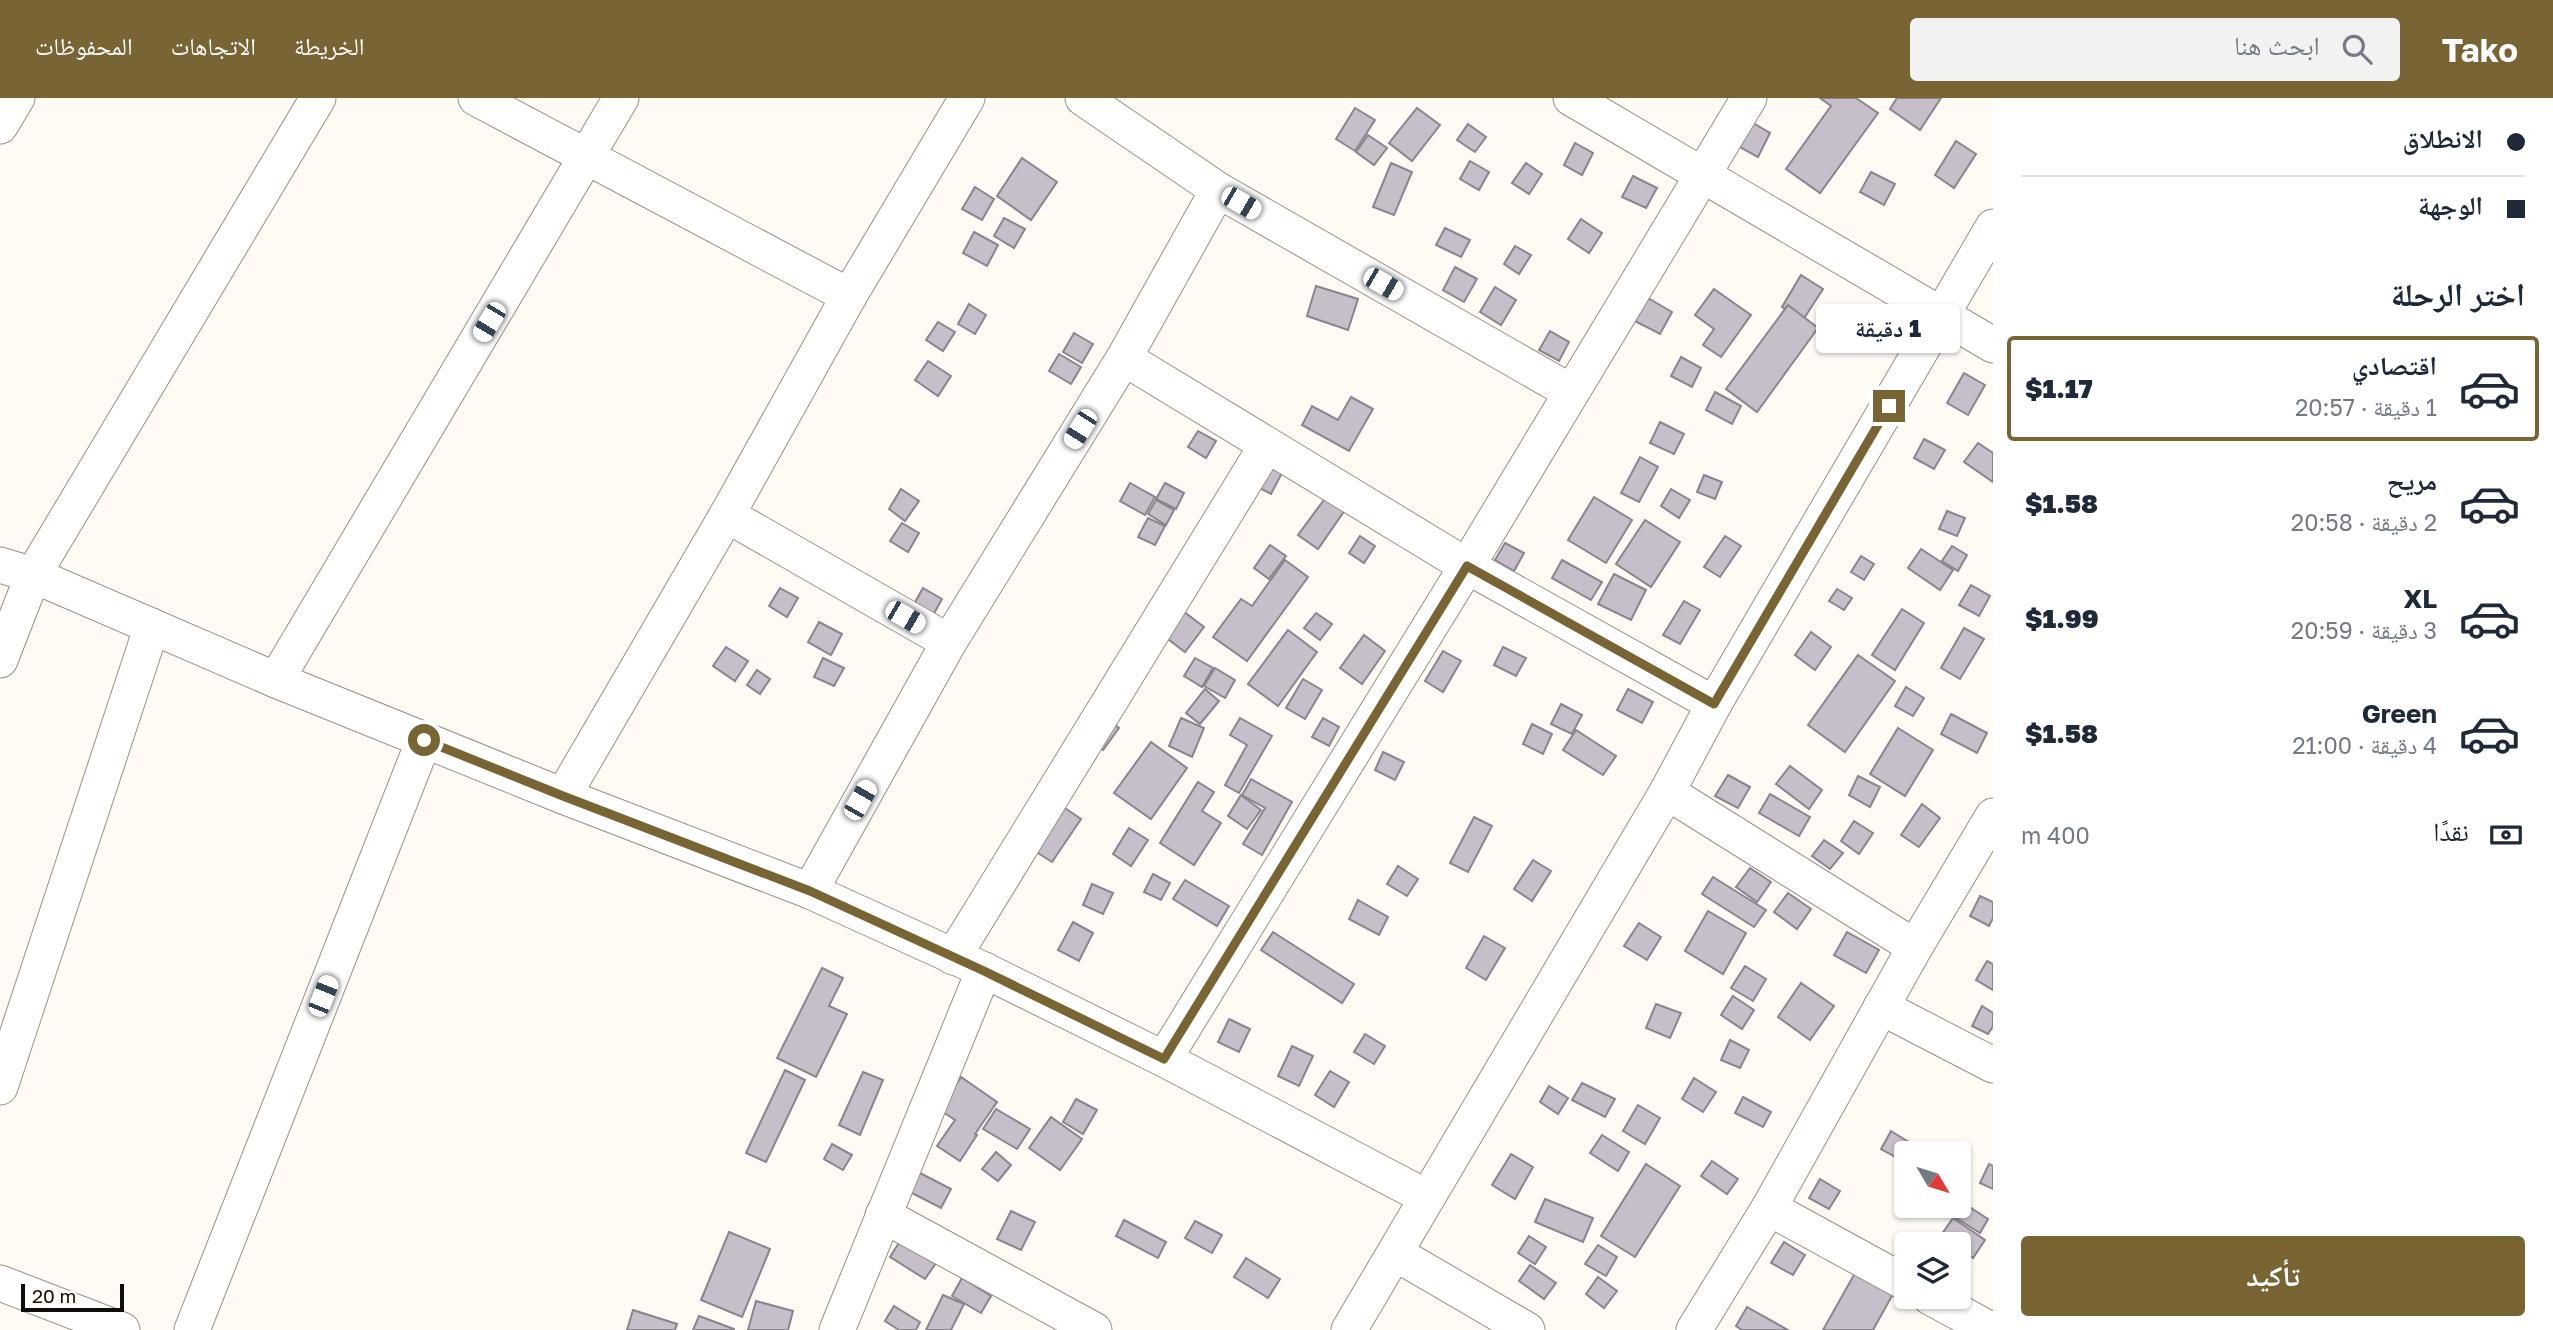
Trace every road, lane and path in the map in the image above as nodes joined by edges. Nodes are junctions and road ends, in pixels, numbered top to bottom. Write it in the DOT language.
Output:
graph roads {
  1 [pos="18,98"];
  2 [pos="318,98"];
  3 [pos="475,98"];
  4 [pos="621,98"];
  5 [pos="967,98"];
  6 [pos="1083,98"];
  7 [pos="1571,98"];
  8 [pos="1749,98"];
  9 [pos="0,126"];
  10 [pos="588,156"];
  11 [pos="1702,174"];
  12 [pos="1218,190"];
  13 [pos="1993,227"];
  14 [pos="849,296"];
  15 [pos="1942,314"];
  16 [pos="1993,345"];
  17 [pos="1124,358"];
  18 [pos="1571,392"];
  19 [pos="1267,445"];
  20 [pos="727,515"];
  21 [pos="0,565"];
  22 [pos="1467,566"];
  23 [pos="33,575"];
  24 [pos="152,626"];
  25 [pos="949,642"];
  26 [pos="0,660"];
  27 [pos="276,680"];
  28 [pos="1714,704"];
  29 [pos="424,740"];
  30 [pos="1667,792"];
  31 [pos="563,796"];
  32 [pos="1993,816"];
  33 [pos="810,891"];
  34 [pos="1915,947"];
  35 [pos="953,957"];
  36 [pos="984,971"];
  37 [pos="1881,1007"];
  38 [pos="1164,1059"];
  39 [pos="1993,1065"];
  40 [pos="3,1068"];
  41 [pos="1426,1197"];
  42 [pos="1769,1208"];
  43 [pos="883,1215"];
  44 [pos="1395,1252"];
  45 [pos="1894,1276"];
  46 [pos="0,1283"];
  47 [pos="1952,1309"];
  48 [pos="122,1330"];
  49 [pos="192,1330"];
  50 [pos="837,1330"];
  51 [pos="1094,1330"];
  52 [pos="1349,1330"];
  53 [pos="1527,1330"];
  54 [pos="1694,1330"];
  55 [pos="1990,1330"];
  1 -- 9 [label="street"];
  2 -- 23 [label="street"];
  3 -- 10 [label="street"];
  4 -- 10 [label="street"];
  5 -- 14 [label="street"];
  6 -- 12 [label="street"];
  7 -- 11 [label="street"];
  8 -- 11 [label="street"];
  10 -- 14 [label="street"];
  10 -- 27 [label="street"];
  11 -- 15 [label="street"];
  11 -- 18 [label="street"];
  12 -- 17 [label="street"];
  12 -- 18 [label="street"];
  13 -- 15 [label="street"];
  14 -- 20 [label="street"];
  15 -- 16 [label="street"];
  15 -- 28 [label="street"];
  17 -- 19 [label="street"];
  17 -- 25 [label="street"];
  18 -- 22 [label="street"];
  19 -- 22 [label="street"];
  19 -- 35 [label="street"];
  20 -- 25 [label="street"];
  20 -- 31 [label="street"];
  21 -- 23 [label="street"];
  22 -- 28 [label="street"];
  22 -- 38 [label="street"];
  23 -- 24 [label="street"];
  23 -- 26 [label="street"];
  24 -- 27 [label="street"];
  24 -- 40 [label="street"];
  25 -- 33 [label="street"];
  27 -- 29 [label="street"];
  28 -- 30 [label="street"];
  29 -- 31 [label="street"];
  29 -- 49 [label="street"];
  30 -- 34 [label="street"];
  30 -- 41 [label="street"];
  31 -- 33 [label="street"];
  32 -- 34 [label="street"];
  33 -- 35 [label="street"];
  34 -- 37 [label="street"];
  35 -- 36 [label="street"];
  36 -- 38 [label="street"];
  36 -- 43 [label="street"];
  37 -- 39 [label="street"];
  37 -- 42 [label="street"];
  38 -- 41 [label="street"];
  41 -- 44 [label="street"];
  42 -- 45 [label="street"];
  42 -- 54 [label="street"];
  43 -- 50 [label="street"];
  43 -- 51 [label="street"];
  44 -- 52 [label="street"];
  44 -- 53 [label="street"];
  46 -- 48 [label="street"];
  47 -- 55 [label="street"];
}
